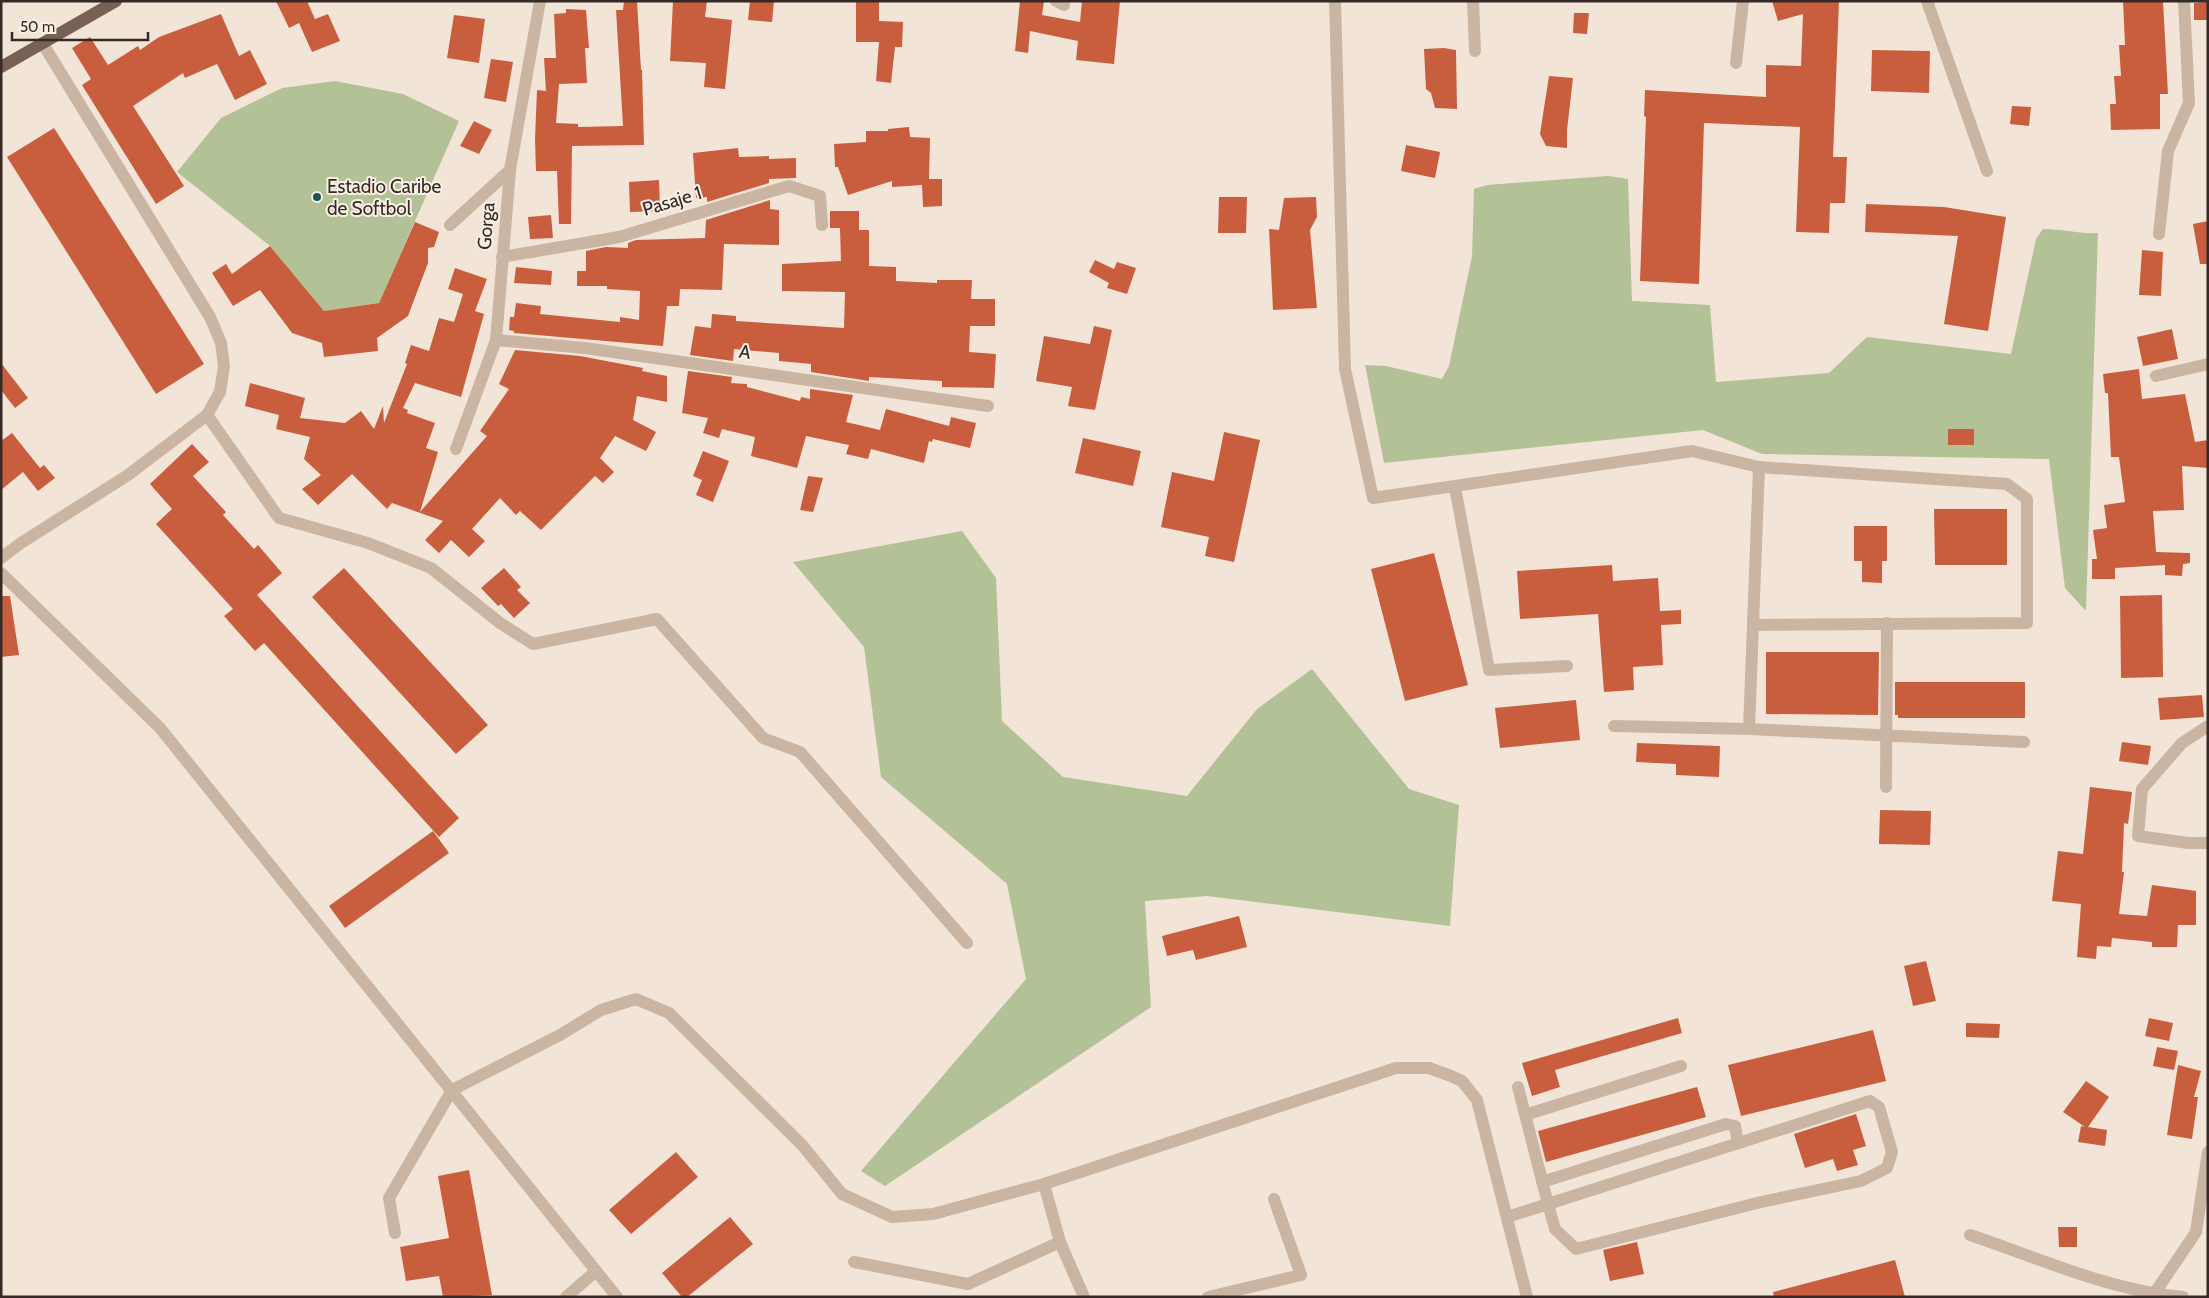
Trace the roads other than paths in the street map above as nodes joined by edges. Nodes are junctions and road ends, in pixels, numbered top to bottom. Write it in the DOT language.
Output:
graph roads {
  1 [pos="116,1"];
  2 [pos="540,1"];
  3 [pos="1335,1"];
  4 [pos="1473,1"];
  5 [pos="1743,1"];
  6 [pos="1927,1"];
  7 [pos="2184,1"];
  8 [pos="43,44"];
  9 [pos="1475,51"];
  10 [pos="1736,63"];
  11 [pos="1,67"];
  12 [pos="510,170"];
  13 [pos="1987,171"];
  14 [pos="450,225"];
  15 [pos="822,225"];
  16 [pos="2159,234"];
  17 [pos="502,257"];
  18 [pos="496,340"];
  19 [pos="2208,364"];
  20 [pos="2156,376"];
  21 [pos="988,406"];
  22 [pos="207,415"];
  23 [pos="456,449"];
  24 [pos="1759,466"];
  25 [pos="1455,487"];
  26 [pos="1,558"];
  27 [pos="1,573"];
  28 [pos="1888,623"];
  29 [pos="1753,626"];
  30 [pos="1567,666"];
  31 [pos="1614,726"];
  32 [pos="2208,726"];
  33 [pos="1749,729"];
  34 [pos="1886,736"];
  35 [pos="2024,742"];
  36 [pos="1886,786"];
  37 [pos="2208,843"];
  38 [pos="967,943"];
  39 [pos="1681,1066"];
  40 [pos="1518,1086"];
  41 [pos="452,1090"];
  42 [pos="1525,1116"];
  43 [pos="1738,1143"];
  44 [pos="2208,1152"];
  45 [pos="1542,1182"];
  46 [pos="1044,1184"];
  47 [pos="1274,1199"];
  48 [pos="1548,1204"];
  49 [pos="1507,1217"];
  50 [pos="395,1233"];
  51 [pos="1970,1235"];
  52 [pos="1060,1242"];
  53 [pos="854,1262"];
  54 [pos="596,1271"];
  55 [pos="968,1291"];
  56 [pos="2154,1296"];
  57 [pos="566,1297"];
  58 [pos="617,1297"];
  59 [pos="1084,1297"];
  60 [pos="1208,1297"];
  61 [pos="1527,1297"];
  62 [pos="2183,1297"];
  1 -- 8 [label="main road"];
  2 -- 12 [label="street, Gorga"];
  3 -- 25 [label="street"];
  4 -- 9 [label="street"];
  5 -- 10 [label="street"];
  6 -- 13 [label="street"];
  7 -- 16 [label="street"];
  8 -- 11 [label="main road"];
  8 -- 22 [label="street"];
  12 -- 14 [label="street"];
  12 -- 17 [label="street, Gorga"];
  15 -- 17 [label="street, Pasaje 1"];
  17 -- 18 [label="street, Gorga"];
  18 -- 21 [label="street, A"];
  18 -- 23 [label="street, Gorga"];
  19 -- 20 [label="street"];
  22 -- 26 [label="street"];
  22 -- 38 [label="street"];
  24 -- 25 [label="street"];
  24 -- 28 [label="street"];
  24 -- 29 [label="street"];
  25 -- 30 [label="street"];
  27 -- 41 [label="street"];
  28 -- 29 [label="street"];
  28 -- 34 [label="street"];
  29 -- 33 [label="street"];
  31 -- 33 [label="street"];
  32 -- 37 [label="street"];
  33 -- 34 [label="street"];
  34 -- 35 [label="street"];
  34 -- 36 [label="street"];
  39 -- 42 [label="street"];
  40 -- 42 [label="street"];
  41 -- 46 [label="street"];
  41 -- 50 [label="street"];
  41 -- 54 [label="street"];
  42 -- 45 [label="street"];
  43 -- 45 [label="street"];
  43 -- 48 [label="street"];
  43 -- 48 [label="street"];
  44 -- 56 [label="street"];
  45 -- 48 [label="street"];
  46 -- 49 [label="street"];
  46 -- 52 [label="street"];
  47 -- 60 [label="street"];
  48 -- 49 [label="street"];
  49 -- 61 [label="street"];
  51 -- 56 [label="street"];
  52 -- 55 [label="street"];
  52 -- 59 [label="street"];
  53 -- 55 [label="street"];
  54 -- 57 [label="street"];
  54 -- 58 [label="street"];
  56 -- 62 [label="street"];
}
